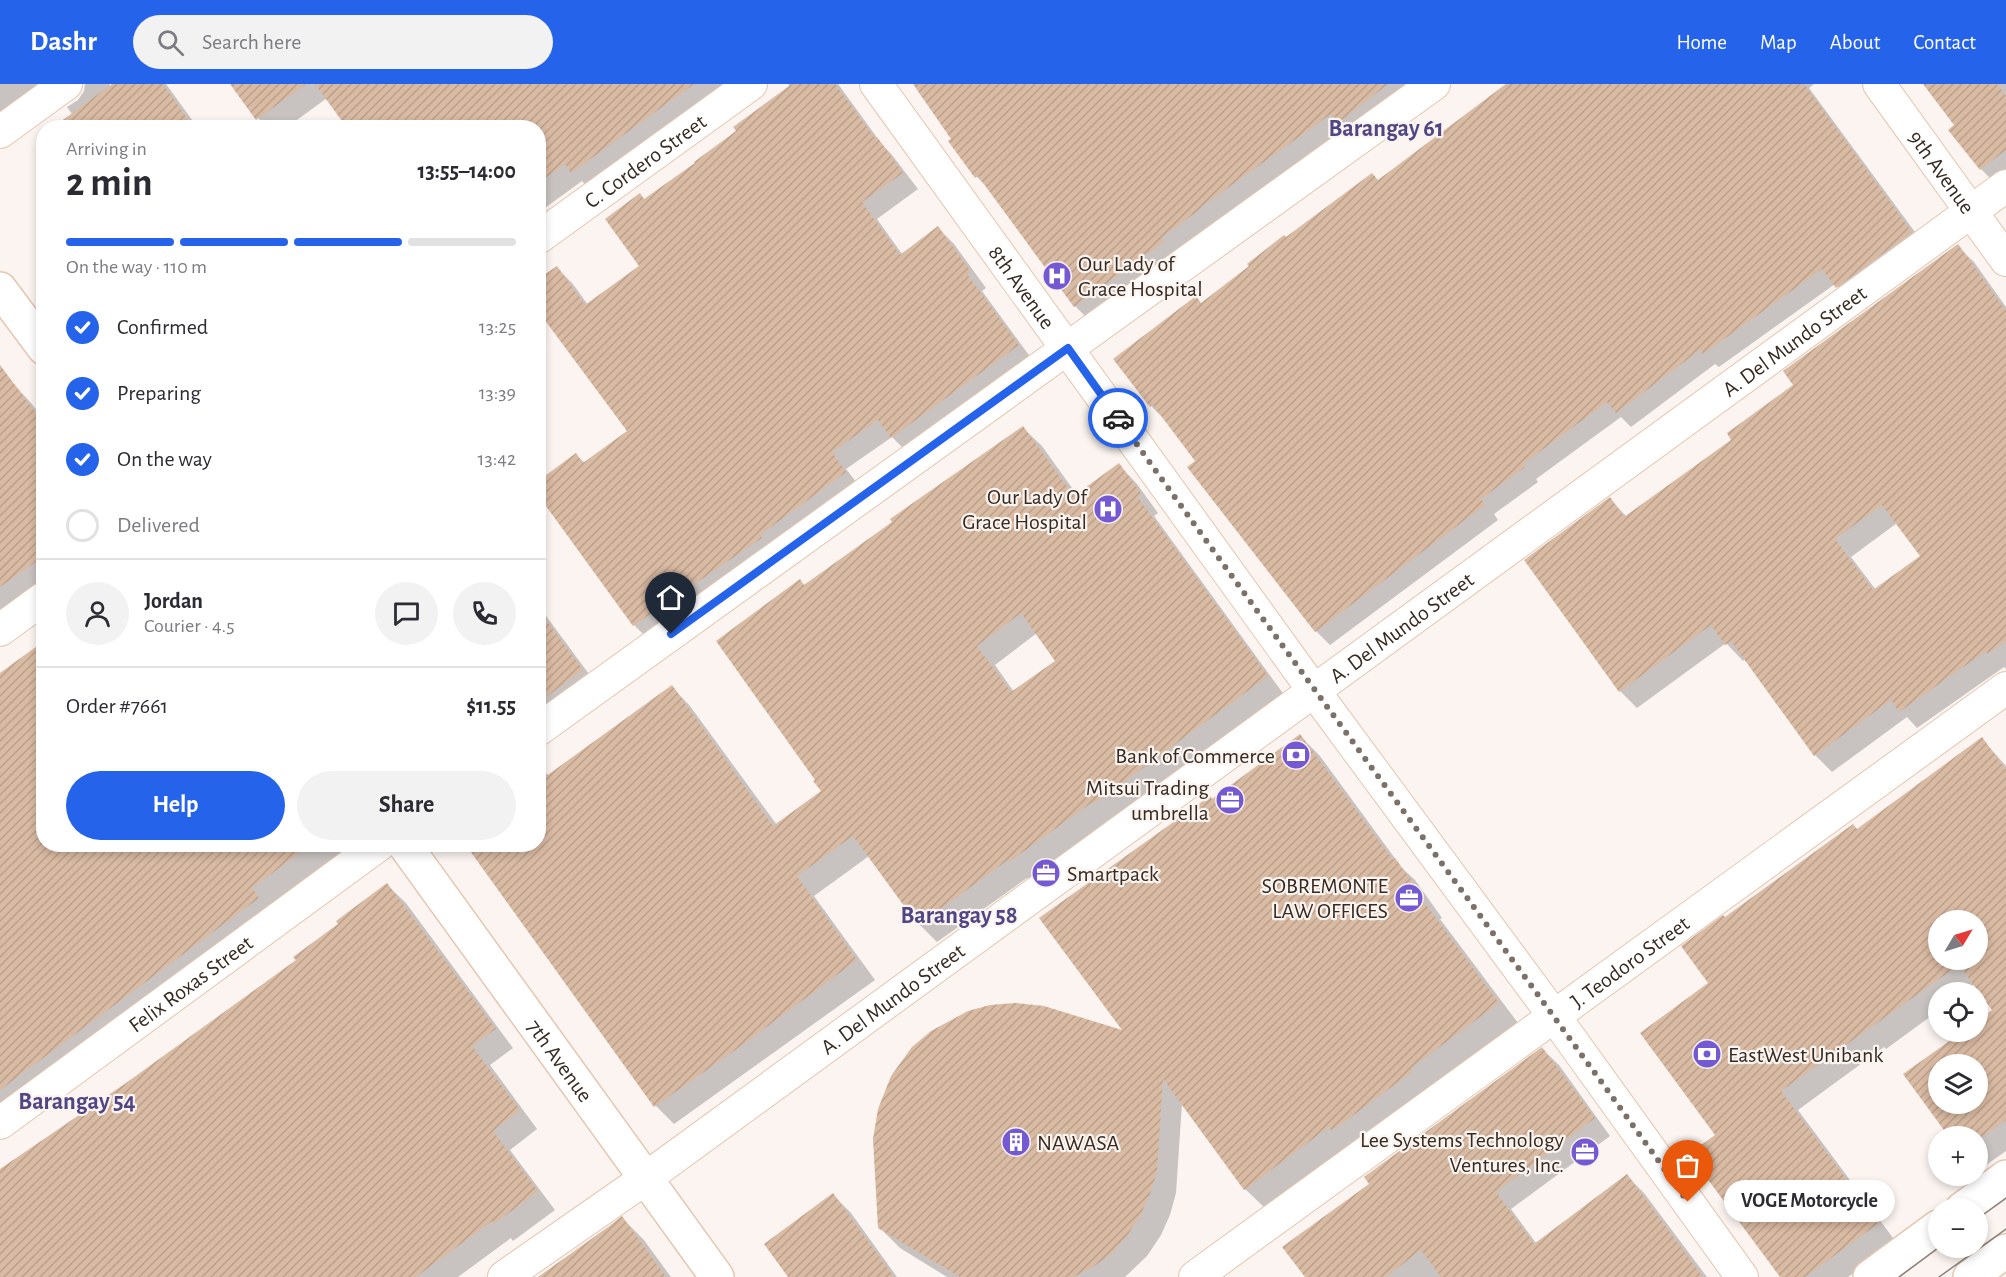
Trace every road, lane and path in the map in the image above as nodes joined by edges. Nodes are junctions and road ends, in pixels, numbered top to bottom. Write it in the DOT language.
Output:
graph roads {
  1 [pos="66,84"];
  2 [pos="751,84"];
  3 [pos="876,84"];
  4 [pos="1434,84"];
  5 [pos="1879,84"];
  6 [pos="0,132"];
  7 [pos="2006,186"];
  8 [pos="1971,212"];
  9 [pos="546,232"];
  10 [pos="2006,260"];
  11 [pos="0,289"];
  12 [pos="36,337"];
  13 [pos="1068,348"];
  14 [pos="36,604"];
  15 [pos="0,630"];
  16 [pos="2006,688"];
  17 [pos="1314,691"];
  18 [pos="546,724"];
  19 [pos="369,852"];
  20 [pos="410,852"];
  21 [pos="1554,1016"];
  22 [pos="0,1123"];
  23 [pos="2006,1177"];
  24 [pos="645,1178"];
  25 [pos="1977,1198"];
  26 [pos="1928,1234"];
  27 [pos="2006,1251"];
  28 [pos="504,1277"];
  29 [pos="717,1277"];
  30 [pos="1195,1277"];
  31 [pos="1742,1277"];
  32 [pos="1870,1277"];
  33 [pos="1970,1277"];
  1 -- 6 [label="street"];
  2 -- 9 [label="street, C. Cordero Street"];
  3 -- 13 [label="street, 8th Avenue"];
  4 -- 13 [label="street"];
  5 -- 8 [label="street, 9th Avenue"];
  7 -- 8 [label="street, A. Del Mundo Street"];
  8 -- 10 [label="street, 9th Avenue"];
  8 -- 17 [label="street, A. Del Mundo Street"];
  11 -- 12 [label="street"];
  13 -- 17 [label="street, 8th Avenue"];
  13 -- 18 [label="street"];
  14 -- 15 [label="street"];
  16 -- 21 [label="street, J. Teodoro Street"];
  17 -- 21 [label="street, 8th Avenue"];
  17 -- 24 [label="street, A. Del Mundo Street"];
  19 -- 22 [label="street, Felix Roxas Street"];
  20 -- 24 [label="street, 7th Avenue"];
  21 -- 30 [label="street, J. Teodoro Street"];
  21 -- 31 [label="street, 8th Avenue"];
  23 -- 25 [label="street"];
  24 -- 28 [label="street, A. Del Mundo Street"];
  24 -- 29 [label="street, 7th Avenue"];
  26 -- 32 [label="street"];
  27 -- 33 [label="street"];
}
